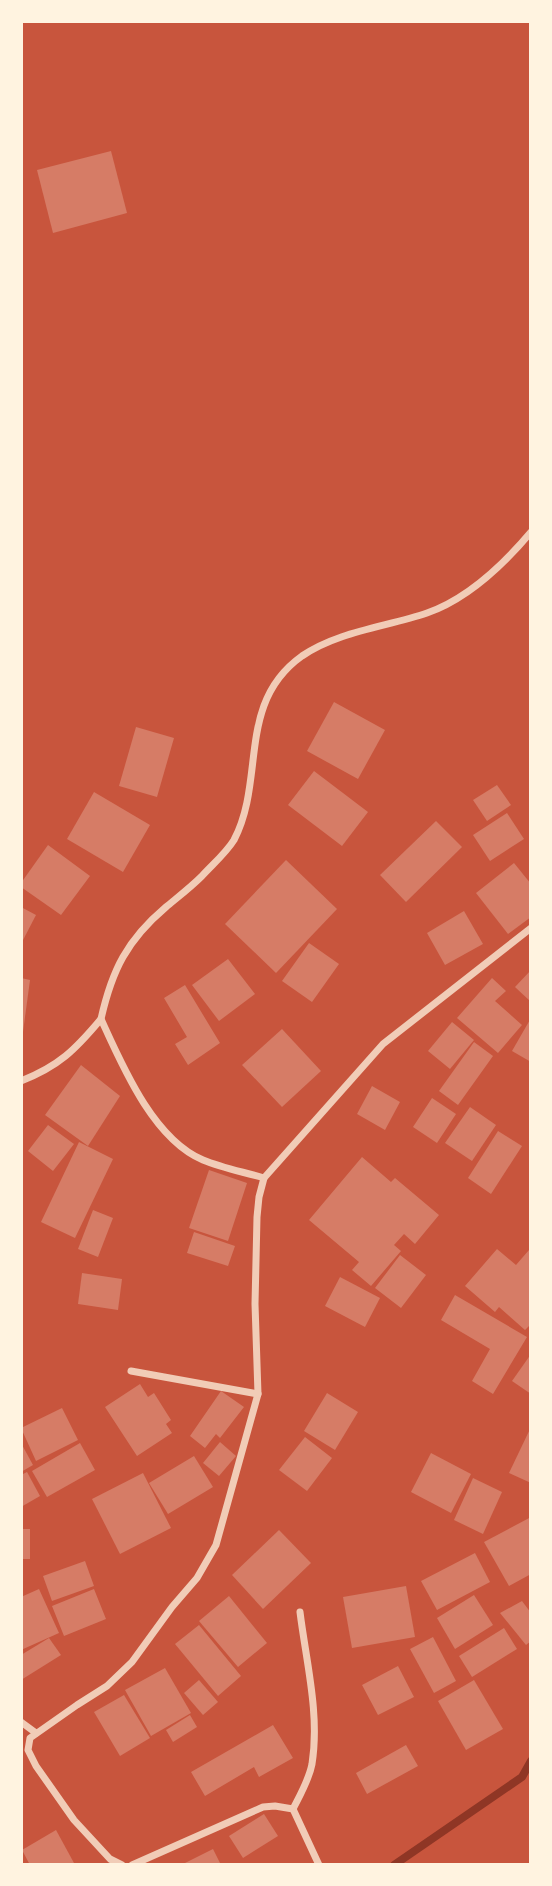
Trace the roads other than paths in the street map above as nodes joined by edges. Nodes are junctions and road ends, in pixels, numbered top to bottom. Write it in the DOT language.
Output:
graph roads {
  1 [pos="531,532"];
  2 [pos="531,928"];
  3 [pos="101,1019"];
  4 [pos="21,1081"];
  5 [pos="264,1178"];
  6 [pos="131,1371"];
  7 [pos="258,1394"];
  8 [pos="300,1612"];
  9 [pos="21,1722"];
  10 [pos="36,1733"];
  11 [pos="293,1809"];
  12 [pos="314,1864"];
  13 [pos="122,1865"];
  14 [pos="132,1865"];
  1 -- 3 [label="street"];
  2 -- 5 [label="street"];
  3 -- 4 [label="street"];
  3 -- 5 [label="street"];
  5 -- 7 [label="street"];
  6 -- 7 [label="street"];
  7 -- 10 [label="street"];
  8 -- 11 [label="street"];
  9 -- 10 [label="street"];
  10 -- 13 [label="street"];
  11 -- 12 [label="street"];
  11 -- 14 [label="street"];
}
